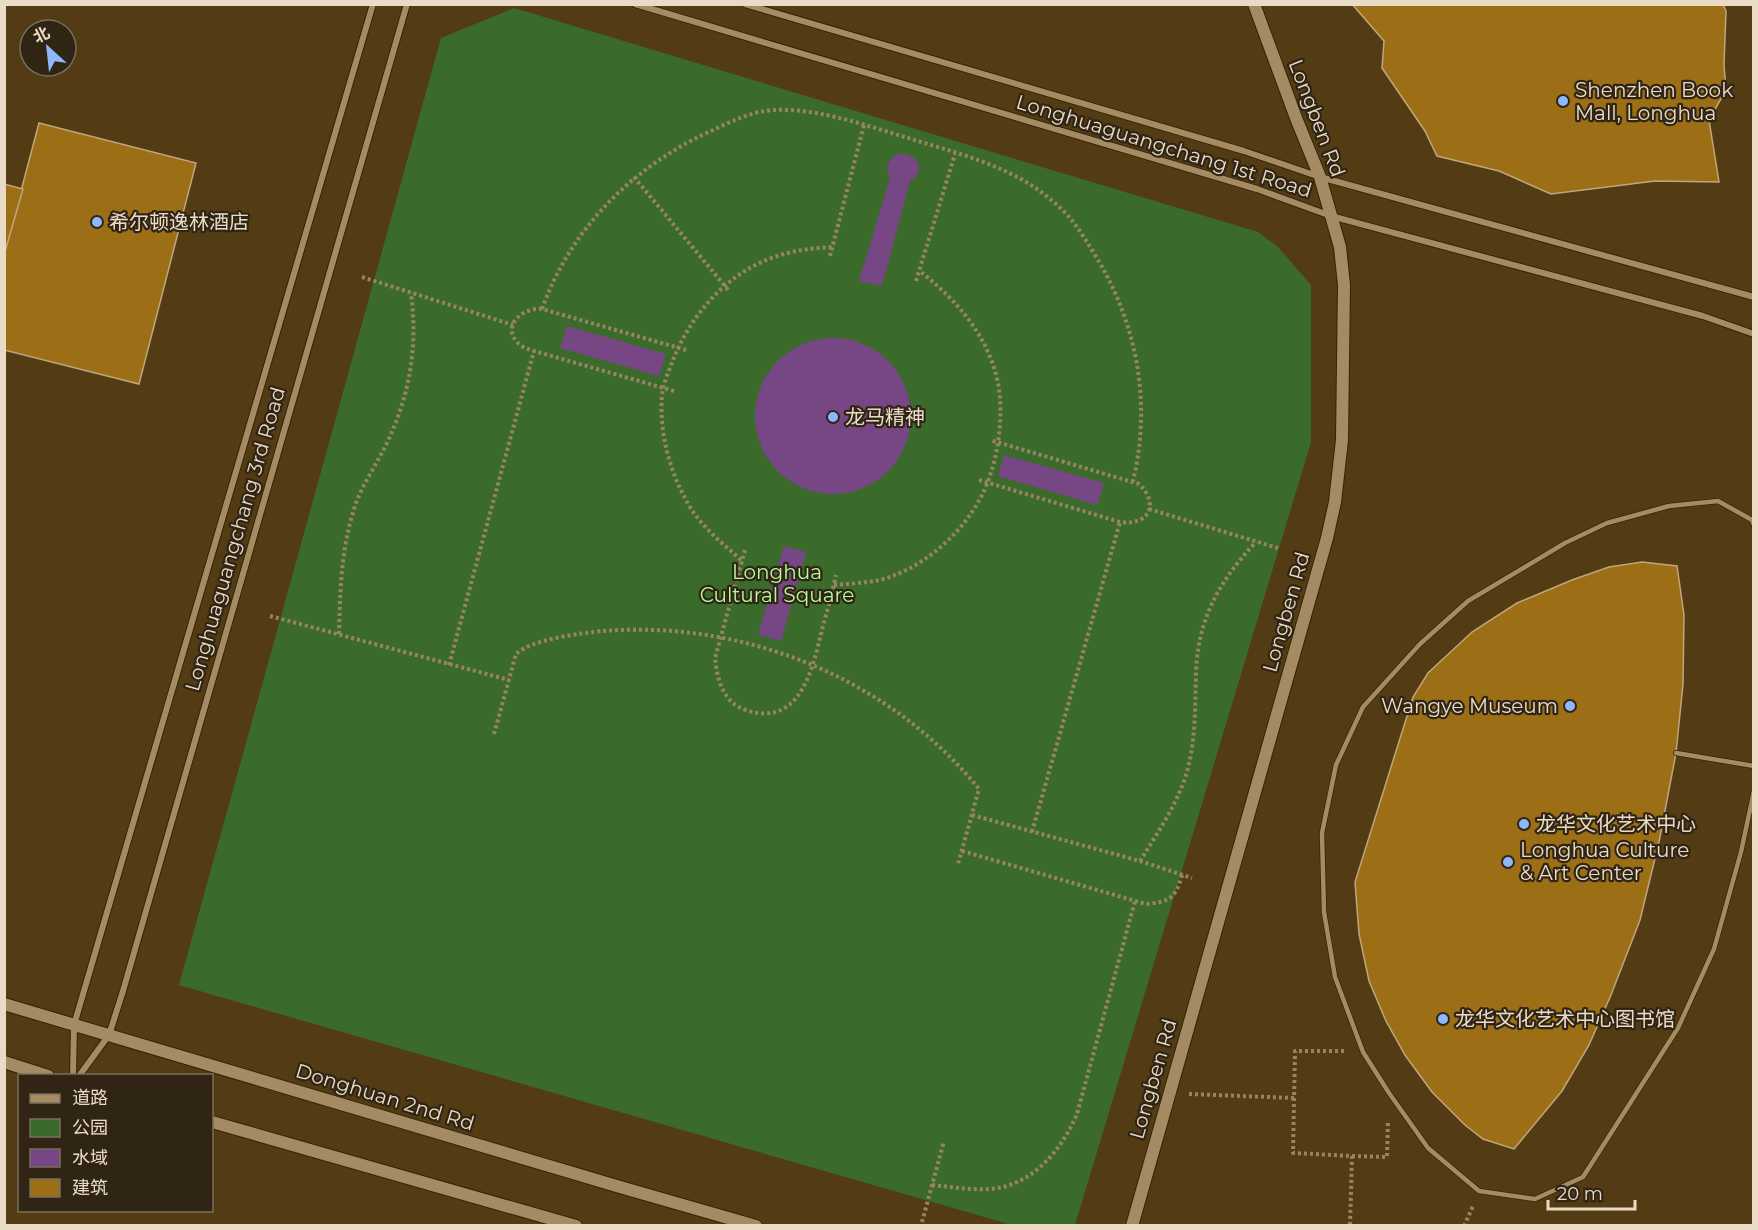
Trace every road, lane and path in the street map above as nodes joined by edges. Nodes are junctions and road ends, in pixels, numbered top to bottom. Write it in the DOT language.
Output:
graph roads {
  1 [pos="373,4"];
  2 [pos="406,4"];
  3 [pos="635,4"];
  4 [pos="745,4"];
  5 [pos="1254,4"];
  6 [pos="864,125"];
  7 [pos="955,154"];
  8 [pos="634,177"];
  9 [pos="1320,177"];
  10 [pos="1331,216"];
  11 [pos="833,248"];
  12 [pos="830,256"];
  13 [pos="920,271"];
  14 [pos="362,277"];
  15 [pos="916,281"];
  16 [pos="724,285"];
  17 [pos="729,291"];
  18 [pos="411,293"];
  19 [pos="1754,297"];
  20 [pos="542,309"];
  21 [pos="513,325"];
  22 [pos="1754,333"];
  23 [pos="678,348"];
  24 [pos="686,350"];
  25 [pos="534,351"];
  26 [pos="664,387"];
  27 [pos="675,391"];
  28 [pos="990,440"];
  29 [pos="998,442"];
  30 [pos="979,480"];
  31 [pos="1134,481"];
  32 [pos="987,482"];
  33 [pos="1149,509"];
  34 [pos="1120,522"];
  35 [pos="1754,525"];
  36 [pos="1256,542"];
  37 [pos="1281,549"];
  38 [pos="745,550"];
  39 [pos="741,560"];
  40 [pos="837,576"];
  41 [pos="834,585"];
  42 [pos="270,616"];
  43 [pos="339,634"];
  44 [pos="719,636"];
  45 [pos="449,665"];
  46 [pos="813,665"];
  47 [pos="509,680"];
  48 [pos="495,734"];
  49 [pos="1676,753"];
  50 [pos="1754,766"];
  51 [pos="1754,791"];
  52 [pos="972,815"];
  53 [pos="1032,832"];
  54 [pos="962,851"];
  55 [pos="1140,861"];
  56 [pos="958,864"];
  57 [pos="1182,875"];
  58 [pos="1192,879"];
  59 [pos="1135,901"];
  60 [pos="4,1004"];
  61 [pos="74,1024"];
  62 [pos="109,1035"];
  63 [pos="1363,1052"];
  64 [pos="4,1062"];
  65 [pos="42,1074"];
  66 [pos="73,1074"];
  67 [pos="80,1074"];
  68 [pos="1169,1093"];
  69 [pos="1389,1093"];
  70 [pos="1294,1098"];
  71 [pos="213,1122"];
  72 [pos="944,1141"];
  73 [pos="1352,1156"];
  74 [pos="932,1185"];
  75 [pos="922,1222"];
  76 [pos="576,1226"];
  77 [pos="756,1226"];
  78 [pos="1132,1226"];
  79 [pos="1350,1226"];
  1 -- 61 [label="street, Longhuaguangchang 3rd Road"];
  2 -- 62 [label="street, Longhuaguangchang 3rd Road"];
  3 -- 10 [label="street, Longhuaguangchang 1st Road"];
  4 -- 9 [label="street, Longhuaguangchang 1st Road"];
  5 -- 9 [label="street, Longben Rd"];
  6 -- 7 [label="path"];
  6 -- 8 [label="path"];
  6 -- 11 [label="path"];
  7 -- 13 [label="path"];
  7 -- 31 [label="path"];
  8 -- 16 [label="path"];
  8 -- 20 [label="path"];
  9 -- 10 [label="street, Longben Rd"];
  9 -- 19 [label="street, Longhuaguangchang 1st Road"];
  10 -- 22 [label="street, Longhuaguangchang 1st Road"];
  10 -- 68 [label="street, Longben Rd"];
  11 -- 12 [label="path"];
  11 -- 16 [label="path"];
  13 -- 15 [label="path"];
  13 -- 29 [label="path"];
  14 -- 18 [label="path"];
  16 -- 17 [label="path"];
  16 -- 23 [label="path"];
  18 -- 21 [label="path"];
  18 -- 43 [label="path"];
  20 -- 21 [label="path"];
  20 -- 23 [label="path"];
  21 -- 25 [label="path"];
  23 -- 24 [label="path"];
  23 -- 26 [label="path"];
  25 -- 26 [label="path"];
  25 -- 45 [label="path"];
  26 -- 27 [label="path"];
  26 -- 39 [label="path"];
  28 -- 29 [label="path"];
  29 -- 31 [label="path"];
  29 -- 32 [label="path"];
  30 -- 32 [label="path"];
  31 -- 33 [label="path"];
  32 -- 34 [label="path"];
  32 -- 41 [label="path"];
  33 -- 34 [label="path"];
  33 -- 36 [label="path"];
  34 -- 53 [label="path"];
  35 -- 63 [label="lane"];
  36 -- 37 [label="path"];
  36 -- 55 [label="path"];
  38 -- 39 [label="path"];
  39 -- 44 [label="path"];
  40 -- 41 [label="path"];
  41 -- 46 [label="path"];
  42 -- 43 [label="path"];
  43 -- 45 [label="path"];
  44 -- 46 [label="path"];
  44 -- 46 [label="path"];
  44 -- 47 [label="path"];
  45 -- 47 [label="path"];
  46 -- 52 [label="path"];
  47 -- 48 [label="path"];
  49 -- 50 [label="lane"];
  51 -- 69 [label="lane"];
  52 -- 53 [label="path"];
  52 -- 54 [label="path"];
  53 -- 55 [label="path"];
  54 -- 56 [label="path"];
  54 -- 59 [label="path"];
  55 -- 57 [label="path"];
  57 -- 58 [label="path"];
  57 -- 59 [label="path"];
  59 -- 74 [label="path"];
  60 -- 61 [label="street, Donghuan 2nd Rd"];
  61 -- 62 [label="street, Donghuan 2nd Rd"];
  61 -- 66 [label="street, Longhuaguangchang 3rd Road"];
  62 -- 67 [label="street, Longhuaguangchang 3rd Road"];
  62 -- 77 [label="street, Donghuan 2nd Rd"];
  63 -- 69 [label="lane"];
  63 -- 70 [label="path"];
  64 -- 65 [label="street"];
  68 -- 70 [label="path"];
  68 -- 78 [label="street, Longben Rd"];
  69 -- 73 [label="path"];
  70 -- 73 [label="path"];
  71 -- 76 [label="street"];
  72 -- 74 [label="path"];
  73 -- 79 [label="path"];
  74 -- 75 [label="path"];
}
